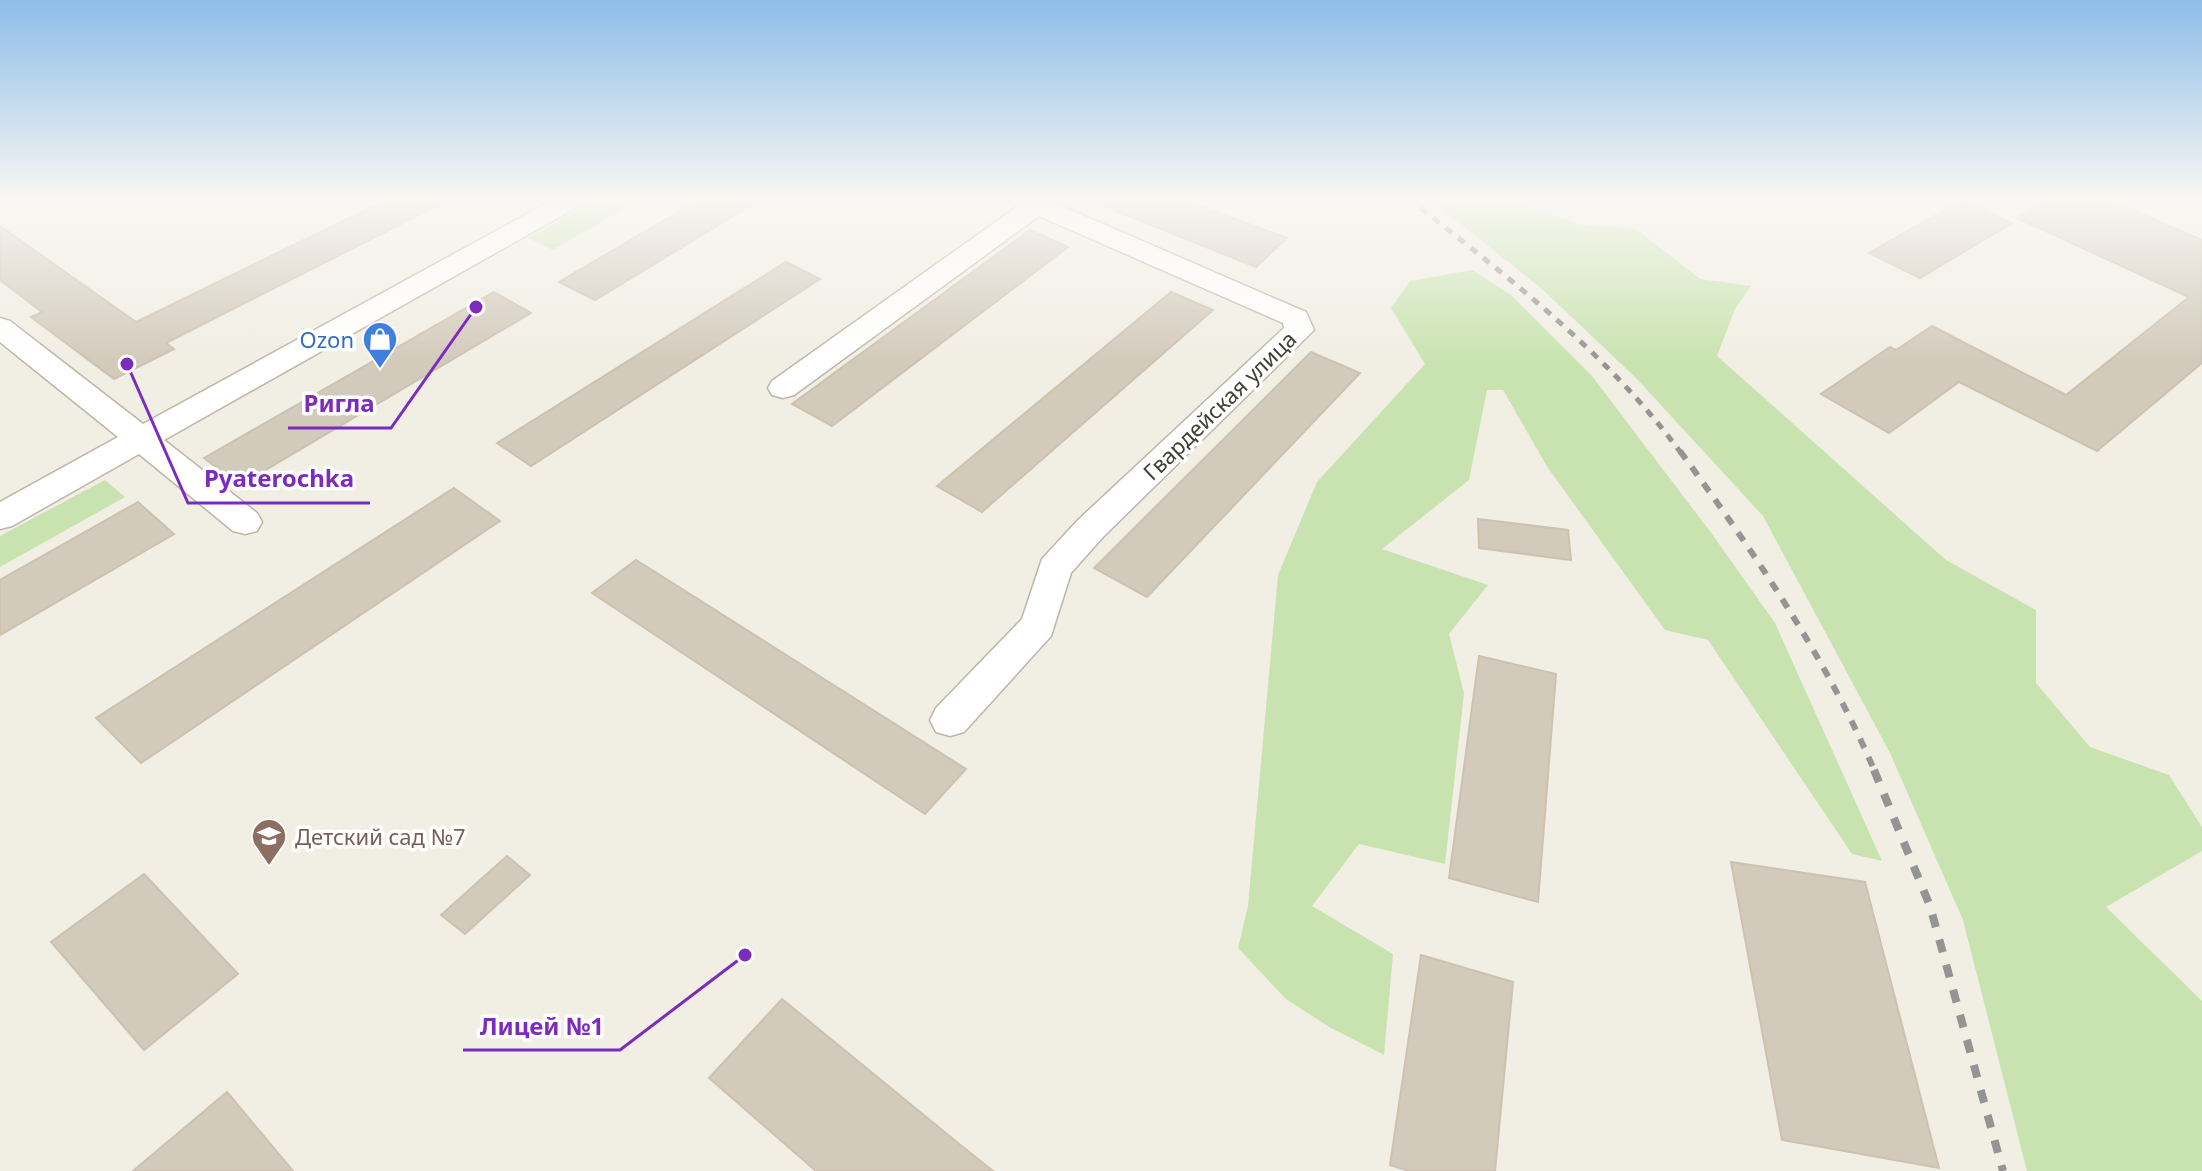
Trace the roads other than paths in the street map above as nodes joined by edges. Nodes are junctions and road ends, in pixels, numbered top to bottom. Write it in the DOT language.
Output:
graph roads {
  1 [pos="476,253"];
  2 [pos="961,253"];
  3 [pos="1147,253"];
  4 [pos="0,327"];
  5 [pos="783,388"];
  6 [pos="142,438"];
  7 [pos="0,517"];
  8 [pos="245,522"];
  9 [pos="950,720"];
  1 -- 6 [label="street"];
  2 -- 5 [label="street"];
  3 -- 9 [label="street, Гвардейская улица"];
  4 -- 6 [label="street"];
  6 -- 7 [label="street"];
  6 -- 8 [label="street"];
}
